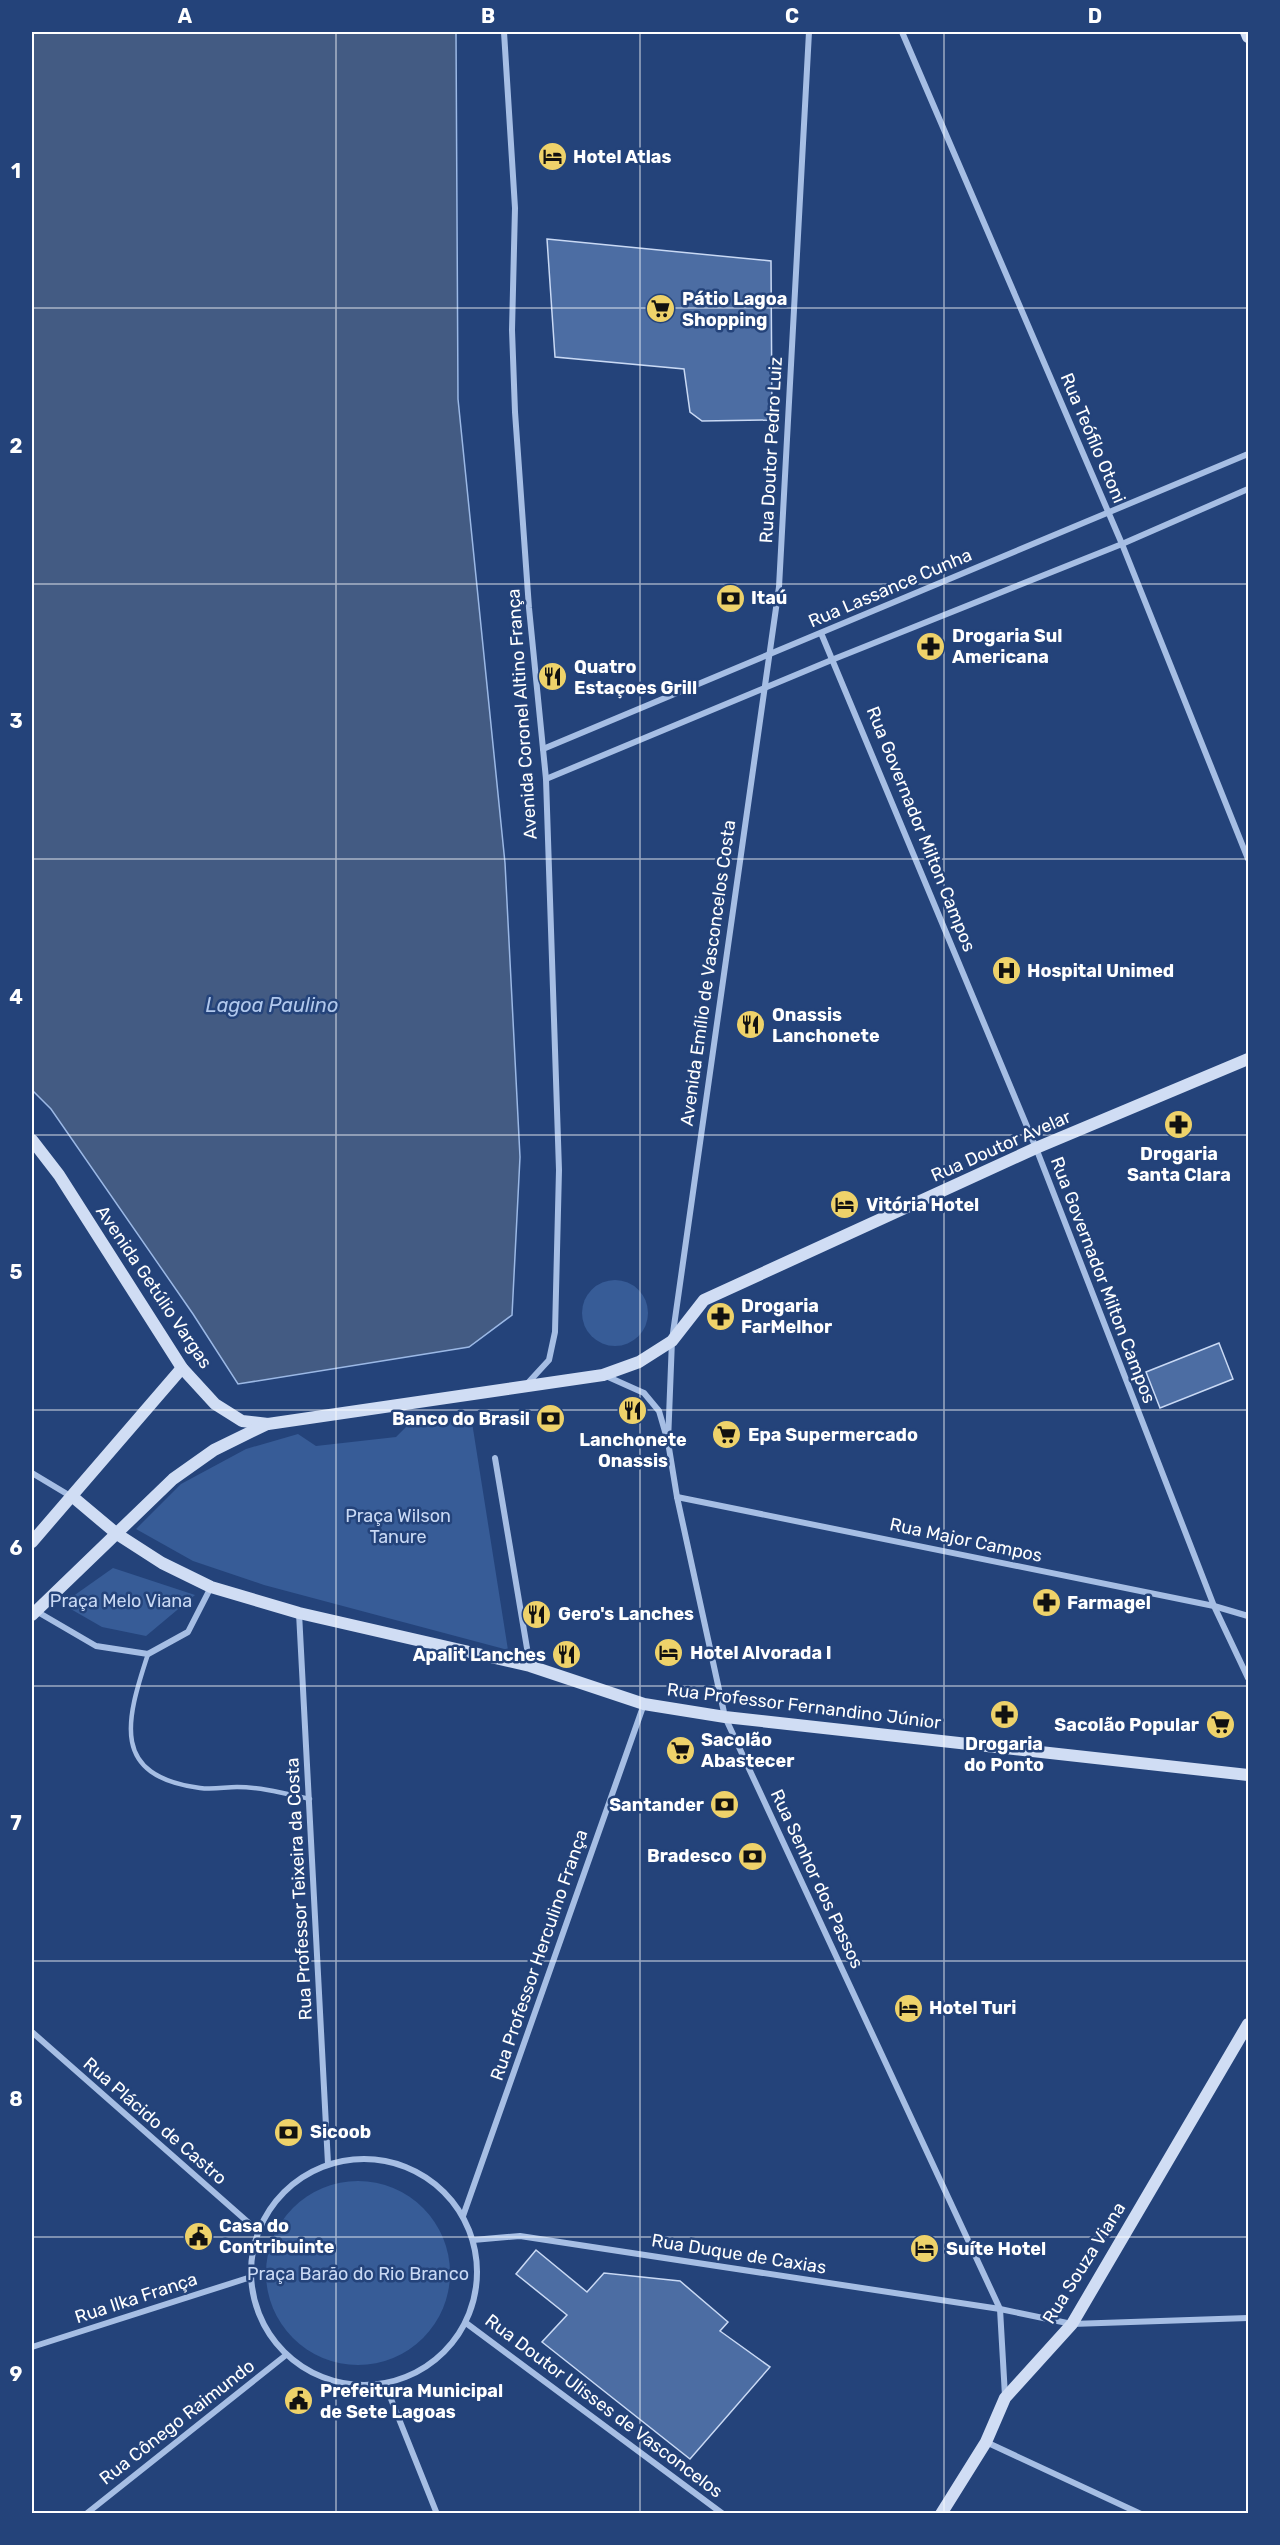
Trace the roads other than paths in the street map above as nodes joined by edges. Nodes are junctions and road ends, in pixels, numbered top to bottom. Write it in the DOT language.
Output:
graph roads {
  1 [pos="504,32"];
  2 [pos="809,32"];
  3 [pos="902,32"];
  4 [pos="1246,32"];
  5 [pos="1248,37"];
  6 [pos="1248,454"];
  7 [pos="1248,489"];
  8 [pos="1109,513"];
  9 [pos="1122,544"];
  10 [pos="821,633"];
  11 [pos="768,655"];
  12 [pos="834,659"];
  13 [pos="763,689"];
  14 [pos="543,749"];
  15 [pos="546,779"];
  16 [pos="1248,859"];
  17 [pos="1248,1059"];
  18 [pos="32,1140"];
  19 [pos="1036,1149"];
  20 [pos="672,1342"];
  21 [pos="182,1368"];
  22 [pos="603,1375"];
  23 [pos="526,1386"];
  24 [pos="268,1424"];
  25 [pos="668,1442"];
  26 [pos="495,1458"];
  27 [pos="32,1473"];
  28 [pos="73,1497"];
  29 [pos="677,1497"];
  30 [pos="117,1534"];
  31 [pos="32,1542"];
  32 [pos="211,1587"];
  33 [pos="1214,1606"];
  34 [pos="34,1613"];
  35 [pos="299,1613"];
  36 [pos="1248,1616"];
  37 [pos="148,1654"];
  38 [pos="531,1666"];
  39 [pos="1248,1678"];
  40 [pos="644,1704"];
  41 [pos="725,1717"];
  42 [pos="1248,1775"];
  43 [pos="310,1799"];
  44 [pos="1248,2024"];
  45 [pos="32,2032"];
  46 [pos="328,2164"];
  47 [pos="463,2216"];
  48 [pos="258,2231"];
  49 [pos="473,2240"];
  50 [pos="251,2277"];
  51 [pos="1000,2308"];
  52 [pos="1248,2318"];
  53 [pos="466,2323"];
  54 [pos="1072,2324"];
  55 [pos="32,2347"];
  56 [pos="286,2355"];
  57 [pos="385,2384"];
  58 [pos="1005,2398"];
  59 [pos="986,2442"];
  60 [pos="86,2514"];
  61 [pos="437,2514"];
  62 [pos="723,2514"];
  63 [pos="941,2514"];
  64 [pos="1141,2514"];
  1 -- 14 [label="street, Avenida Coronel Altino França"];
  2 -- 11 [label="street, Rua Doutor Pedro Luiz"];
  3 -- 8 [label="street, Rua Teófilo Otoni"];
  4 -- 5 [label="main road"];
  6 -- 8 [label="street, Rua Lassance Cunha"];
  7 -- 9 [label="street"];
  8 -- 9 [label="street, Rua Teófilo Otoni"];
  8 -- 10 [label="street, Rua Lassance Cunha"];
  9 -- 12 [label="street"];
  9 -- 16 [label="street, Rua Teófilo Otoni"];
  10 -- 11 [label="street, Rua Lassance Cunha"];
  10 -- 12 [label="street, Rua Governador Milton Campos"];
  11 -- 13 [label="street, Rua Doutor Pedro Luiz"];
  11 -- 14 [label="street, Rua Lassance Cunha"];
  12 -- 13 [label="street"];
  12 -- 19 [label="street, Rua Governador Milton Campos"];
  13 -- 15 [label="street"];
  13 -- 20 [label="street, Avenida Emílio de Vasconcelos Costa"];
  14 -- 15 [label="street, Avenida Coronel Altino França"];
  15 -- 23 [label="street, Avenida Coronel Altino França"];
  17 -- 19 [label="main road, Rua Doutor Avelar"];
  18 -- 21 [label="main road, Avenida Getúlio Vargas"];
  19 -- 20 [label="main road, Rua Doutor Avelar"];
  19 -- 33 [label="street, Rua Governador Milton Campos"];
  20 -- 22 [label="main road"];
  20 -- 25 [label="street, Rua Senhor dos Passos"];
  21 -- 24 [label="main road, Avenida Getúlio Vargas"];
  21 -- 28 [label="main road"];
  22 -- 23 [label="main road"];
  22 -- 25 [label="street, Rua Senhor dos Passos"];
  23 -- 24 [label="main road"];
  24 -- 30 [label="main road"];
  25 -- 29 [label="street, Rua Senhor dos Passos"];
  26 -- 38 [label="street"];
  27 -- 28 [label="street"];
  28 -- 30 [label="main road, Rua Professor Fernandino Júnior"];
  28 -- 31 [label="main road"];
  29 -- 33 [label="street, Rua Major Campos"];
  29 -- 41 [label="street, Rua Senhor dos Passos"];
  30 -- 32 [label="main road, Rua Professor Fernandino Júnior"];
  30 -- 34 [label="main road"];
  32 -- 35 [label="main road, Rua Professor Fernandino Júnior"];
  32 -- 37 [label="street"];
  33 -- 36 [label="street, Rua Major Campos"];
  33 -- 39 [label="street, Rua Governador Milton Campos"];
  34 -- 37 [label="street"];
  35 -- 38 [label="main road, Rua Professor Fernandino Júnior"];
  35 -- 43 [label="street, Rua Professor Teixeira da Costa"];
  37 -- 43 [label="lane"];
  38 -- 40 [label="main road, Rua Professor Fernandino Júnior"];
  40 -- 41 [label="main road, Rua Professor Fernandino Júnior"];
  40 -- 47 [label="street, Rua Professor Herculino França"];
  41 -- 42 [label="main road, Rua Professor Fernandino Júnior"];
  41 -- 51 [label="street, Rua Senhor dos Passos"];
  43 -- 46 [label="street, Rua Professor Teixeira da Costa"];
  44 -- 54 [label="main road, Rua Souza Viana"];
  45 -- 48 [label="street, Rua Plácido de Castro"];
  46 -- 47 [label="street"];
  46 -- 48 [label="street"];
  47 -- 49 [label="street"];
  48 -- 50 [label="street"];
  49 -- 51 [label="street, Rua Duque de Caxias"];
  49 -- 53 [label="street"];
  50 -- 55 [label="street, Rua Ilka França"];
  50 -- 56 [label="street"];
  51 -- 54 [label="street"];
  51 -- 58 [label="street, Rua Senhor dos Passos"];
  52 -- 54 [label="street"];
  53 -- 57 [label="street"];
  53 -- 62 [label="street, Rua Doutor Ulisses de Vasconcelos"];
  54 -- 58 [label="main road, Rua Souza Viana"];
  56 -- 57 [label="street"];
  56 -- 60 [label="street, Rua Cônego Raimundo"];
  57 -- 61 [label="street"];
  58 -- 59 [label="main road, Rua Souza Viana"];
  59 -- 63 [label="main road, Rua Souza Viana"];
  59 -- 64 [label="street"];
}
